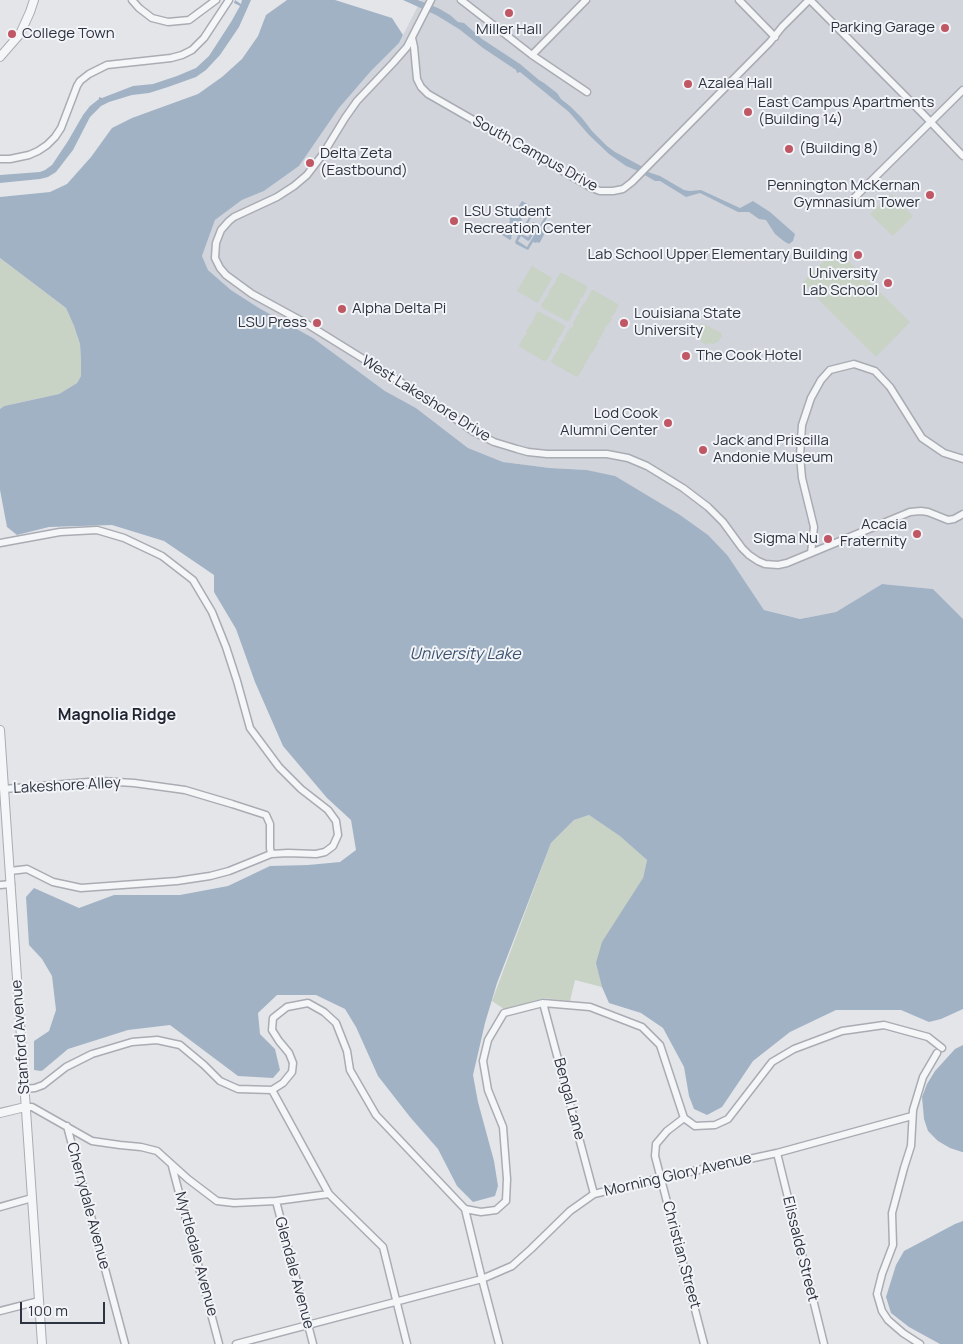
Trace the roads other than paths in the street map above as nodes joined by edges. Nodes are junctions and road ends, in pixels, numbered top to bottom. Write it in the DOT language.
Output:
graph roads {
  1 [pos="34,0"];
  2 [pos="132,0"];
  3 [pos="216,0"];
  4 [pos="229,0"];
  5 [pos="432,0"];
  6 [pos="461,0"];
  7 [pos="586,0"];
  8 [pos="739,0"];
  9 [pos="809,0"];
  10 [pos="774,37"];
  11 [pos="412,38"];
  12 [pos="532,54"];
  13 [pos="0,57"];
  14 [pos="963,90"];
  15 [pos="587,92"];
  16 [pos="931,122"];
  17 [pos="963,156"];
  18 [pos="0,159"];
  19 [pos="852,200"];
  20 [pos="963,459"];
  21 [pos="963,514"];
  22 [pos="0,543"];
  23 [pos="811,553"];
  24 [pos="0,730"];
  25 [pos="4,789"];
  26 [pos="271,854"];
  27 [pos="10,871"];
  28 [pos="10,884"];
  29 [pos="0,885"];
  30 [pos="543,1003"];
  31 [pos="24,1089"];
  32 [pos="272,1090"];
  33 [pos="26,1108"];
  34 [pos="0,1113"];
  35 [pos="912,1116"];
  36 [pos="684,1118"];
  37 [pos="66,1126"];
  38 [pos="777,1153"];
  39 [pos="172,1165"];
  40 [pos="661,1178"];
  41 [pos="329,1194"];
  42 [pos="594,1194"];
  43 [pos="32,1198"];
  44 [pos="276,1201"];
  45 [pos="0,1207"];
  46 [pos="465,1209"];
  47 [pos="482,1279"];
  48 [pos="39,1301"];
  49 [pos="396,1302"];
  50 [pos="0,1311"];
  51 [pos="308,1325"];
  52 [pos="42,1344"];
  53 [pos="125,1344"];
  54 [pos="219,1344"];
  55 [pos="236,1344"];
  56 [pos="313,1344"];
  57 [pos="407,1344"];
  58 [pos="500,1344"];
  59 [pos="704,1344"];
  60 [pos="824,1344"];
  61 [pos="920,1344"];
  1 -- 13 [label="street"];
  2 -- 3 [label="street"];
  4 -- 18 [label="street"];
  5 -- 11 [label="street, West Lakeshore Drive"];
  6 -- 12 [label="street"];
  7 -- 12 [label="street"];
  8 -- 10 [label="street"];
  9 -- 10 [label="street, South Campus Drive"];
  9 -- 16 [label="street"];
  10 -- 11 [label="street, South Campus Drive"];
  11 -- 23 [label="street, West Lakeshore Drive"];
  12 -- 15 [label="street"];
  14 -- 16 [label="street"];
  16 -- 17 [label="street"];
  16 -- 19 [label="street"];
  20 -- 23 [label="street"];
  21 -- 23 [label="street, West Lakeshore Drive"];
  22 -- 26 [label="street"];
  24 -- 25 [label="street, Stanford Avenue"];
  25 -- 26 [label="street, Lakeshore Alley"];
  25 -- 27 [label="street, Stanford Avenue"];
  26 -- 27 [label="street"];
  27 -- 28 [label="street, Stanford Avenue"];
  28 -- 29 [label="street"];
  28 -- 31 [label="street, Stanford Avenue"];
  30 -- 36 [label="street"];
  30 -- 42 [label="street, Bengal Lane"];
  30 -- 46 [label="street"];
  31 -- 32 [label="street"];
  31 -- 33 [label="street, Stanford Avenue"];
  32 -- 41 [label="street"];
  32 -- 46 [label="street"];
  33 -- 34 [label="street"];
  33 -- 37 [label="street"];
  33 -- 43 [label="street, Stanford Avenue"];
  35 -- 36 [label="street"];
  35 -- 38 [label="street, Morning Glory Avenue"];
  35 -- 61 [label="street"];
  36 -- 40 [label="street, Christian Street"];
  37 -- 39 [label="street"];
  37 -- 53 [label="street, Cherrydale Avenue"];
  38 -- 40 [label="street, Morning Glory Avenue"];
  38 -- 60 [label="street, Elissalde Street"];
  39 -- 44 [label="street"];
  39 -- 54 [label="street, Myrtledale Avenue"];
  40 -- 42 [label="street, Morning Glory Avenue"];
  40 -- 59 [label="street, Christian Street"];
  41 -- 44 [label="street"];
  41 -- 49 [label="street"];
  42 -- 47 [label="street, Morning Glory Avenue"];
  43 -- 45 [label="street"];
  43 -- 48 [label="street, Stanford Avenue"];
  44 -- 51 [label="street, Glendale Avenue"];
  46 -- 47 [label="street"];
  47 -- 49 [label="street, Morning Glory Avenue"];
  47 -- 58 [label="street"];
  48 -- 50 [label="street"];
  48 -- 52 [label="street, Stanford Avenue"];
  49 -- 51 [label="street, Morning Glory Avenue"];
  49 -- 57 [label="street"];
  51 -- 55 [label="street, Morning Glory Avenue"];
  51 -- 56 [label="street, Glendale Avenue"];
}
